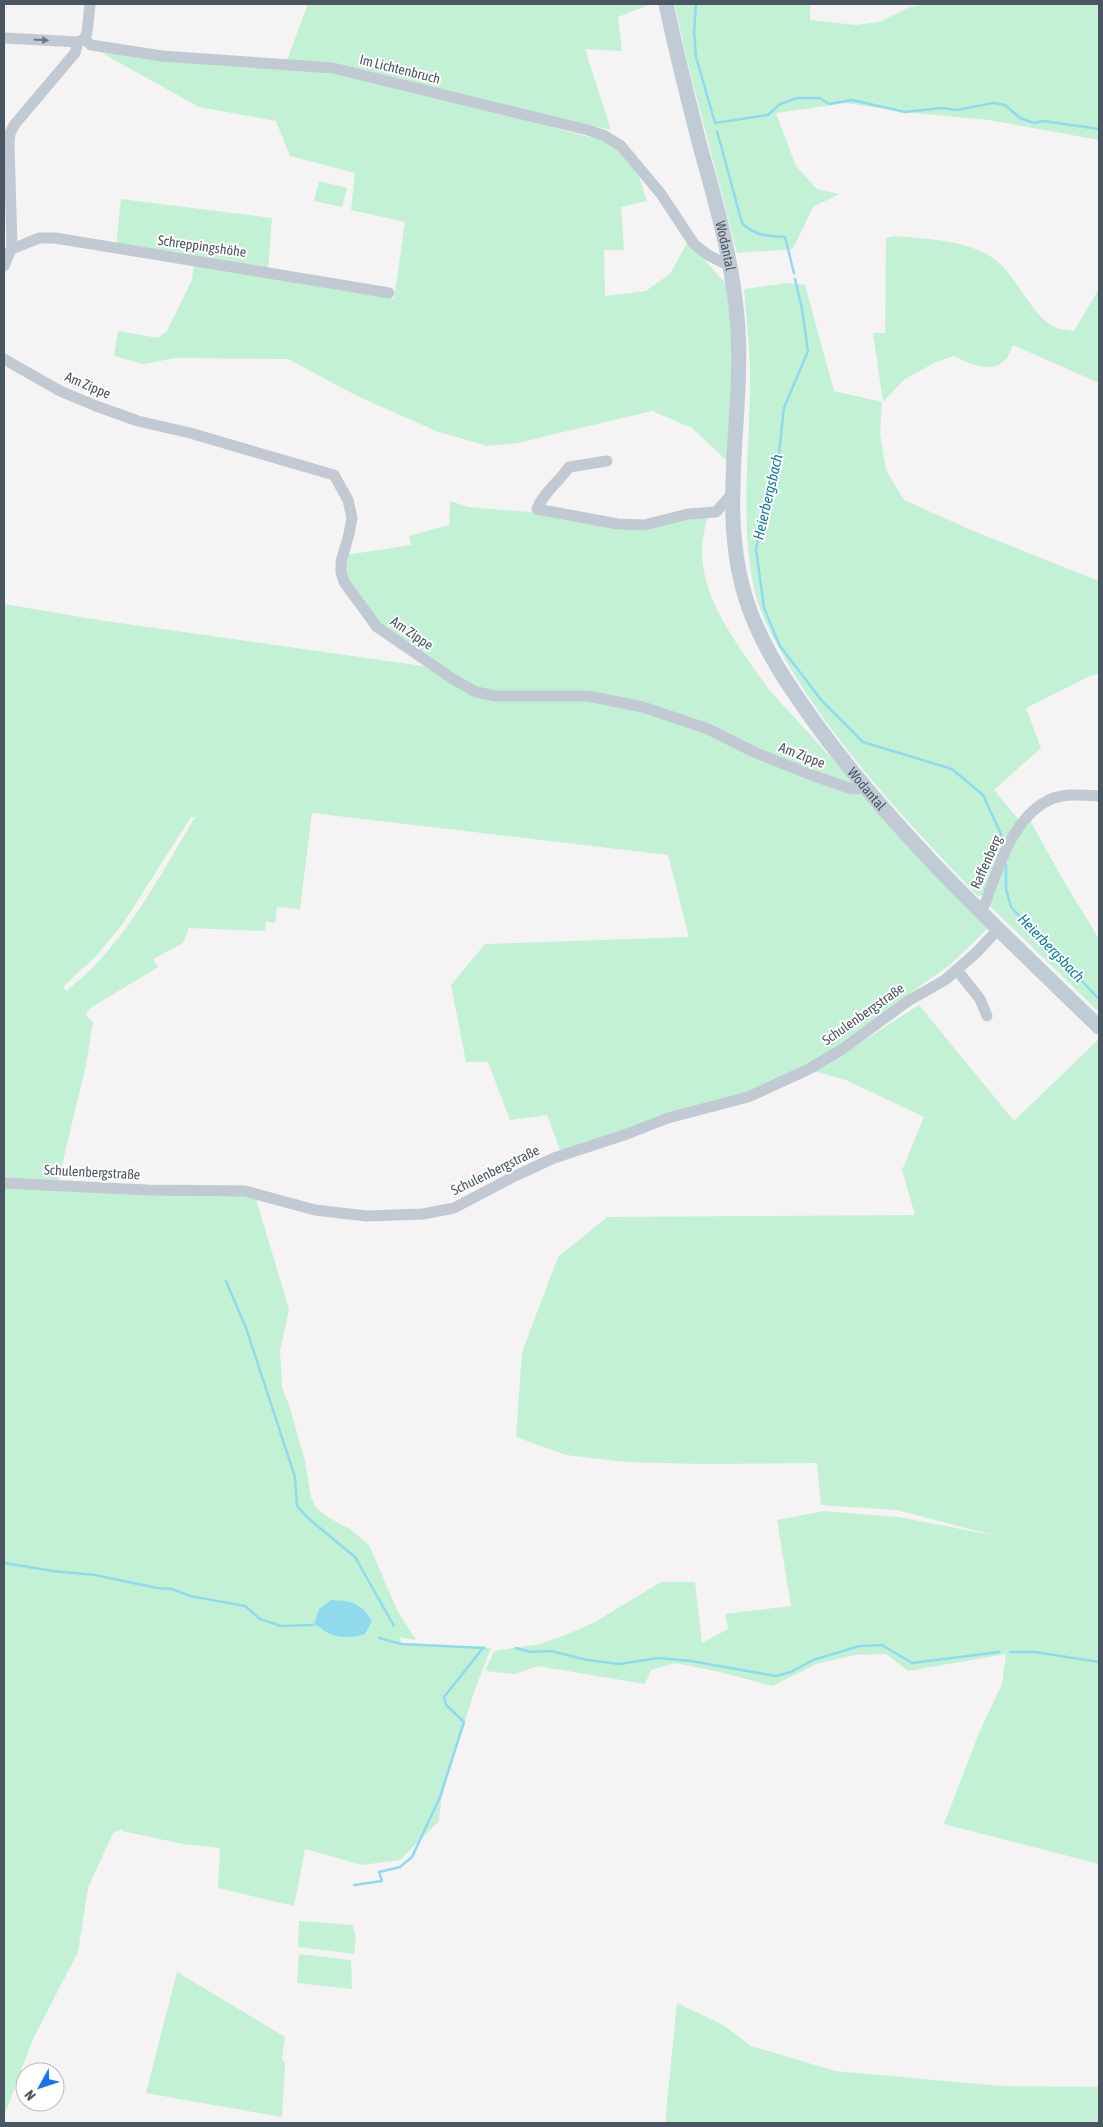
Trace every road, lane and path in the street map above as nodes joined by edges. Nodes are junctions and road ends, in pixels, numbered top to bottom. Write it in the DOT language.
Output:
graph roads {
  1 [pos="90,4"];
  2 [pos="666,4"];
  3 [pos="4,38"];
  4 [pos="81,40"];
  5 [pos="12,249"];
  6 [pos="4,266"];
  7 [pos="730,266"];
  8 [pos="389,293"];
  9 [pos="4,359"];
  10 [pos="607,462"];
  11 [pos="732,494"];
  12 [pos="866,788"];
  13 [pos="1099,796"];
  14 [pos="980,910"];
  15 [pos="999,928"];
  16 [pos="957,970"];
  17 [pos="987,1016"];
  18 [pos="1099,1027"];
  19 [pos="4,1183"];
  1 -- 4 [label="street"];
  2 -- 7 [label="main road, Wodantal"];
  3 -- 4 [label="street, Im Lichtenbruch, one-way"];
  4 -- 5 [label="street"];
  4 -- 7 [label="street, Im Lichtenbruch"];
  5 -- 6 [label="street"];
  5 -- 8 [label="street, Schreppingshöhe"];
  7 -- 11 [label="main road, Wodantal"];
  9 -- 12 [label="street, Am Zippe"];
  10 -- 11 [label="street"];
  11 -- 12 [label="main road, Wodantal"];
  12 -- 14 [label="main road, Wodantal"];
  13 -- 14 [label="street, Raffenberg"];
  14 -- 15 [label="main road, Wodantal"];
  15 -- 16 [label="street, Schulenbergstraße"];
  15 -- 18 [label="main road, Wodantal"];
  16 -- 17 [label="street"];
  16 -- 19 [label="street, Schulenbergstraße"];
}
